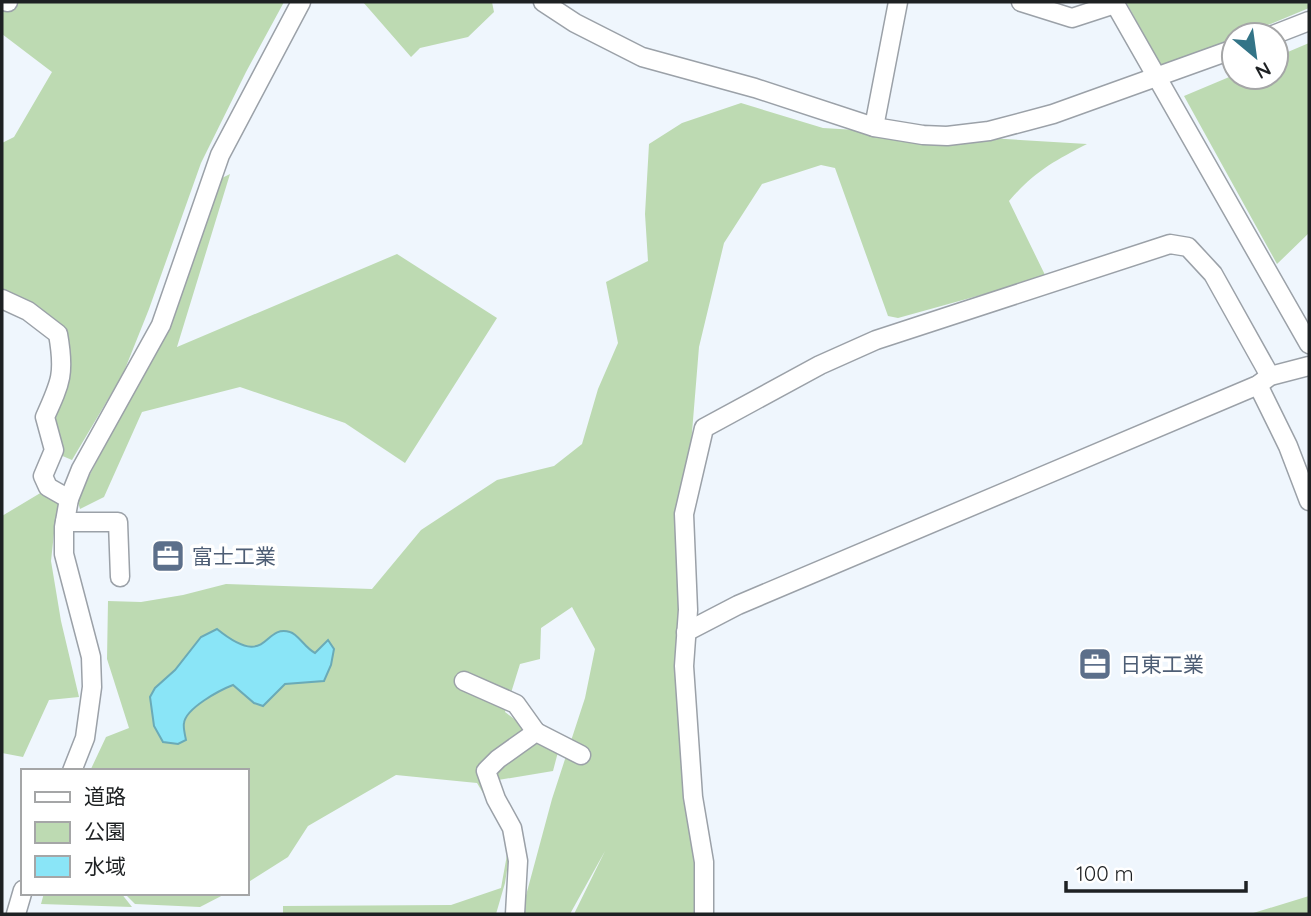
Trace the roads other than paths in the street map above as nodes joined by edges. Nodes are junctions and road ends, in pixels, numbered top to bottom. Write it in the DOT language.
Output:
graph roads {
  1 [pos="301,2"];
  2 [pos="543,2"];
  3 [pos="898,2"];
  4 [pos="1021,2"];
  5 [pos="1114,3"];
  6 [pos="1309,21"];
  7 [pos="1290,28"];
  8 [pos="1220,55"];
  9 [pos="1157,78"];
  10 [pos="874,127"];
  11 [pos="2,299"];
  12 [pos="1309,344"];
  13 [pos="1309,366"];
  14 [pos="1264,381"];
  15 [pos="69,499"];
  16 [pos="1309,501"];
  17 [pos="65,522"];
  18 [pos="120,578"];
  19 [pos="686,632"];
  20 [pos="464,681"];
  21 [pos="536,732"];
  22 [pos="581,755"];
  23 [pos="73,769"];
  24 [pos="22,895"];
  25 [pos="16,914"];
  26 [pos="515,914"];
  27 [pos="704,914"];
  1 -- 15 [label="street"];
  2 -- 10 [label="street"];
  3 -- 10 [label="street"];
  4 -- 5 [label="street"];
  5 -- 9 [label="street"];
  6 -- 7 [label="street"];
  8 -- 9 [label="street"];
  9 -- 10 [label="street"];
  9 -- 12 [label="street"];
  11 -- 15 [label="street"];
  13 -- 14 [label="street"];
  14 -- 16 [label="street"];
  14 -- 19 [label="street"];
  14 -- 19 [label="street"];
  15 -- 17 [label="street"];
  17 -- 18 [label="street"];
  17 -- 23 [label="street"];
  19 -- 27 [label="street"];
  20 -- 21 [label="street"];
  21 -- 22 [label="street"];
  21 -- 26 [label="street"];
  24 -- 25 [label="street"];
}
